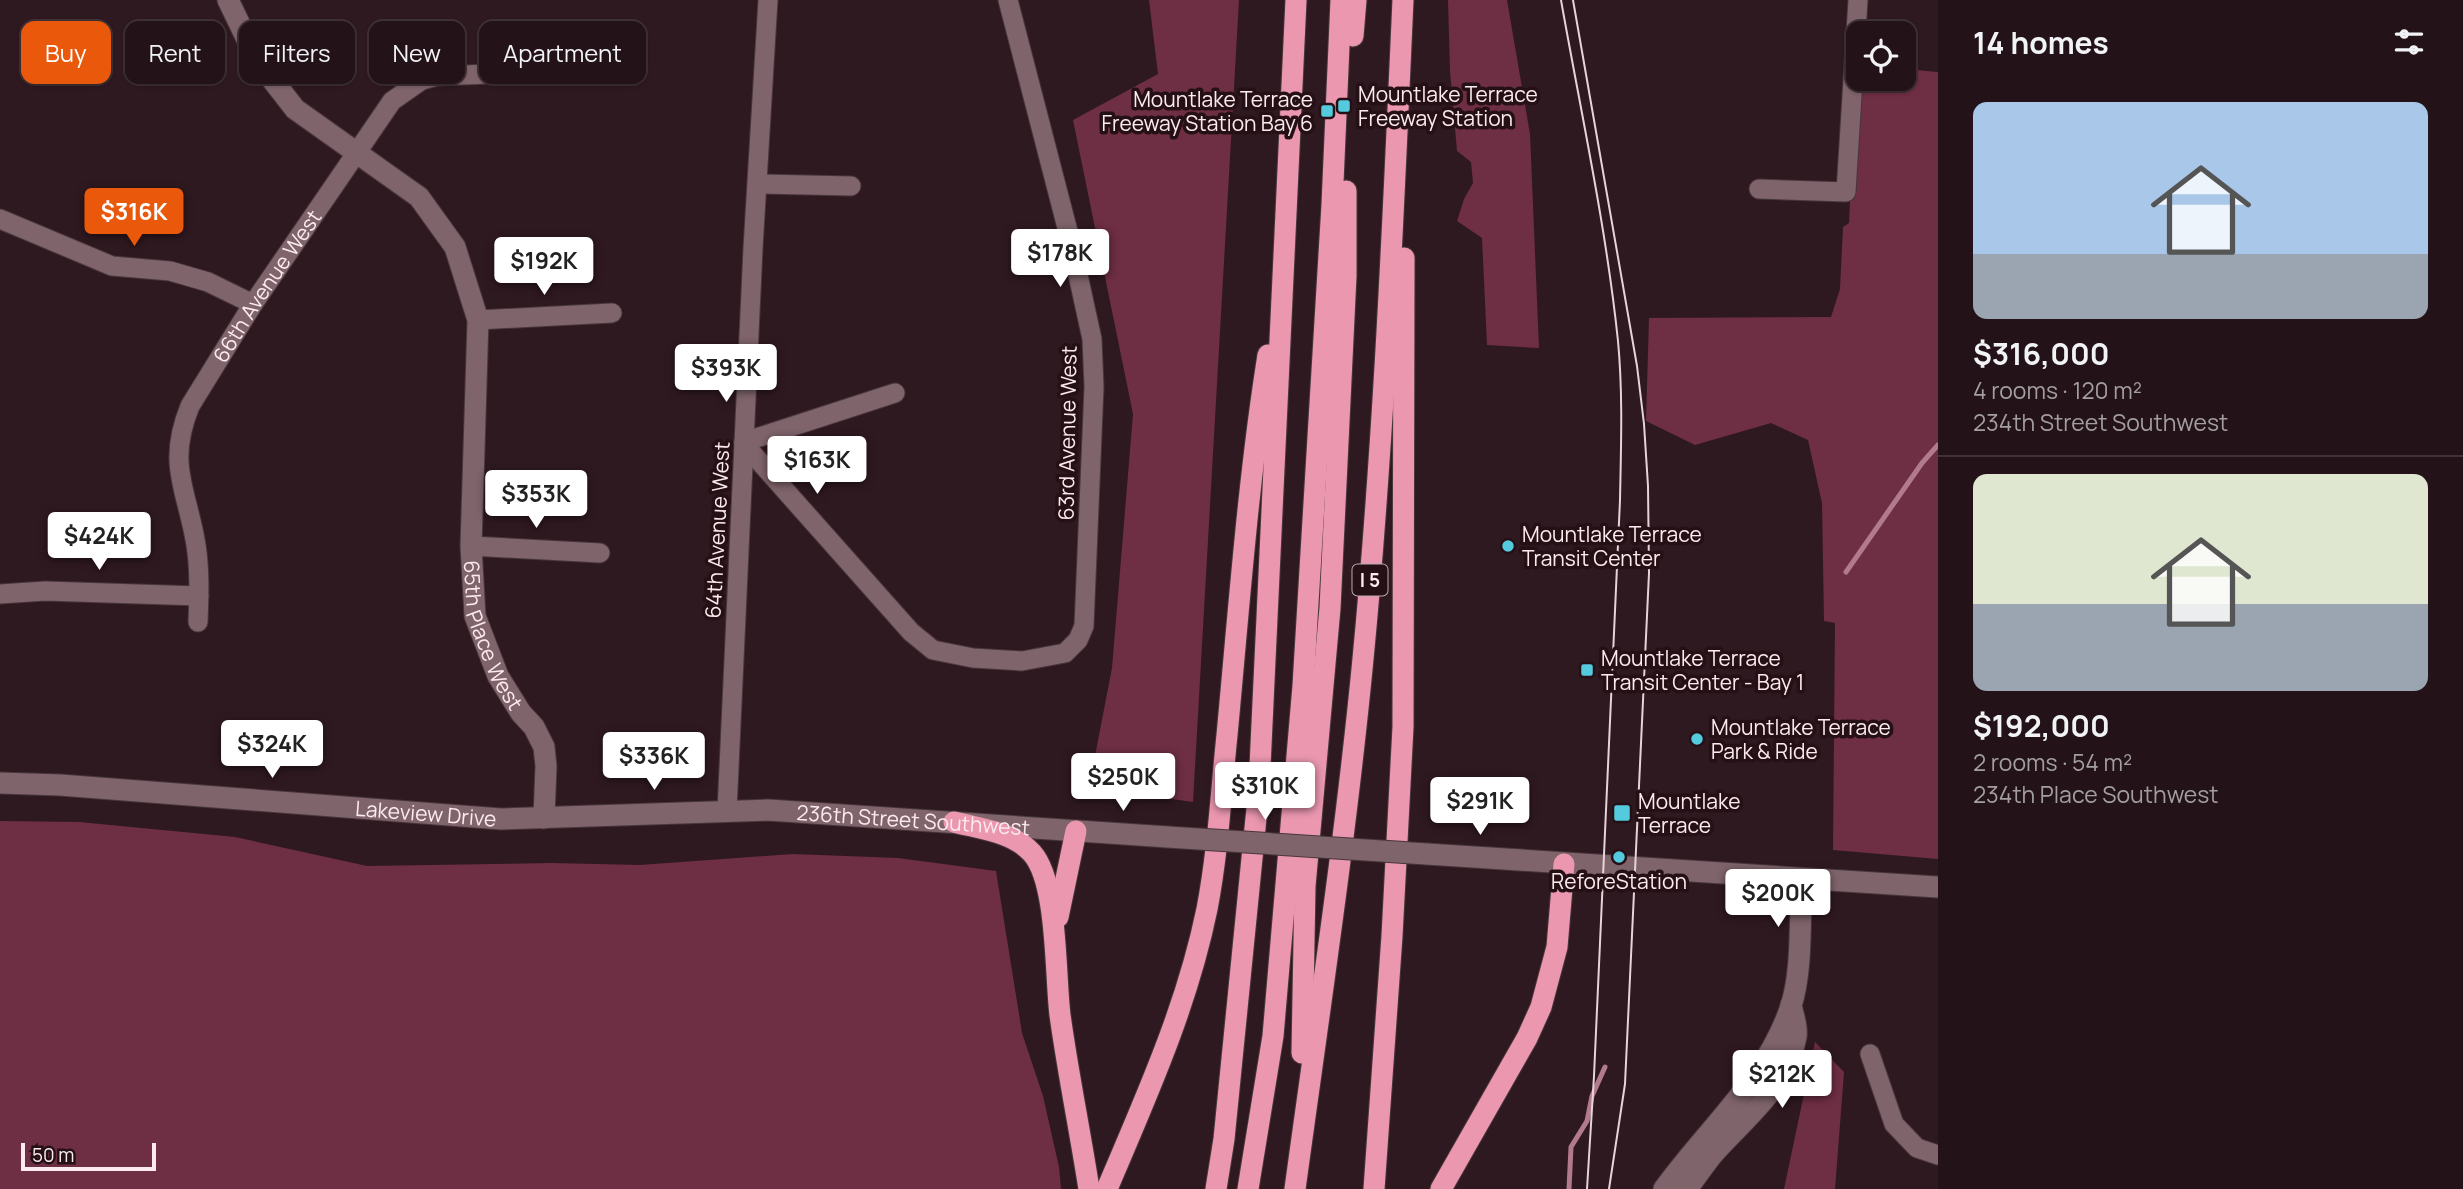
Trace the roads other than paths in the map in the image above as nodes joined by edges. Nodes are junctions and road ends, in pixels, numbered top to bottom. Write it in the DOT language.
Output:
graph roads {
  1 [pos="228,0"];
  2 [pos="768,0"];
  3 [pos="1008,0"];
  4 [pos="1296,0"];
  5 [pos="1340,0"];
  6 [pos="1356,0"];
  7 [pos="1404,0"];
  8 [pos="1858,0"];
  9 [pos="479,74"];
  10 [pos="355,154"];
  11 [pos="758,184"];
  12 [pos="851,186"];
  13 [pos="1759,189"];
  14 [pos="0,219"];
  15 [pos="1285,253"];
  16 [pos="253,304"];
  17 [pos="612,313"];
  18 [pos="478,320"];
  19 [pos="895,393"];
  20 [pos="744,443"];
  21 [pos="471,546"];
  22 [pos="600,553"];
  23 [pos="0,594"];
  24 [pos="199,596"];
  25 [pos="198,622"];
  26 [pos="0,783"];
  27 [pos="727,811"];
  28 [pos="544,818"];
  29 [pos="954,822"];
  30 [pos="1076,831"];
  31 [pos="1564,864"];
  32 [pos="1802,878"];
  33 [pos="1938,887"];
  34 [pos="1054,937"];
  35 [pos="1791,1005"];
  36 [pos="1870,1054"];
  37 [pos="1938,1155"];
  38 [pos="1299,1157"];
  39 [pos="1089,1189"];
  40 [pos="1107,1189"];
  41 [pos="1216,1189"];
  42 [pos="1248,1189"];
  43 [pos="1295,1189"];
  44 [pos="1374,1189"];
  45 [pos="1440,1189"];
  46 [pos="1664,1189"];
  47 [pos="1687,1189"];
  1 -- 10 [label="street"];
  2 -- 11 [label="street, 64th Avenue West"];
  3 -- 20 [label="street, 63rd Avenue West"];
  4 -- 15 [label="highway"];
  5 -- 42 [label="highway"];
  6 -- 38 [label="highway"];
  7 -- 38 [label="highway, I 5"];
  7 -- 44 [label="highway"];
  8 -- 13 [label="street"];
  9 -- 10 [label="street, 66th Avenue West"];
  10 -- 16 [label="street, 66th Avenue West"];
  10 -- 18 [label="street, 65th Place West"];
  11 -- 12 [label="street"];
  11 -- 20 [label="street, 64th Avenue West"];
  14 -- 16 [label="street"];
  15 -- 40 [label="highway"];
  15 -- 41 [label="highway"];
  16 -- 24 [label="street, 66th Avenue West"];
  17 -- 18 [label="street"];
  18 -- 21 [label="street, 65th Place West"];
  19 -- 20 [label="street"];
  20 -- 27 [label="street, 64th Avenue West"];
  21 -- 22 [label="street"];
  21 -- 28 [label="street, 65th Place West"];
  23 -- 24 [label="street"];
  24 -- 25 [label="street, 66th Avenue West"];
  26 -- 28 [label="street, Lakeview Drive"];
  27 -- 28 [label="street, Lakeview Drive"];
  27 -- 29 [label="street, 236th Street Southwest"];
  29 -- 30 [label="street, 236th Street Southwest"];
  29 -- 34 [label="highway"];
  30 -- 31 [label="street, 236th Street Southwest, bridge"];
  30 -- 34 [label="highway"];
  31 -- 32 [label="street, 236th Street Southwest"];
  31 -- 45 [label="highway"];
  32 -- 33 [label="street, 236th Street Southwest"];
  32 -- 35 [label="street"];
  34 -- 39 [label="highway"];
  35 -- 46 [label="street"];
  35 -- 47 [label="street"];
  36 -- 37 [label="street"];
  38 -- 43 [label="highway, I 5"];
}
